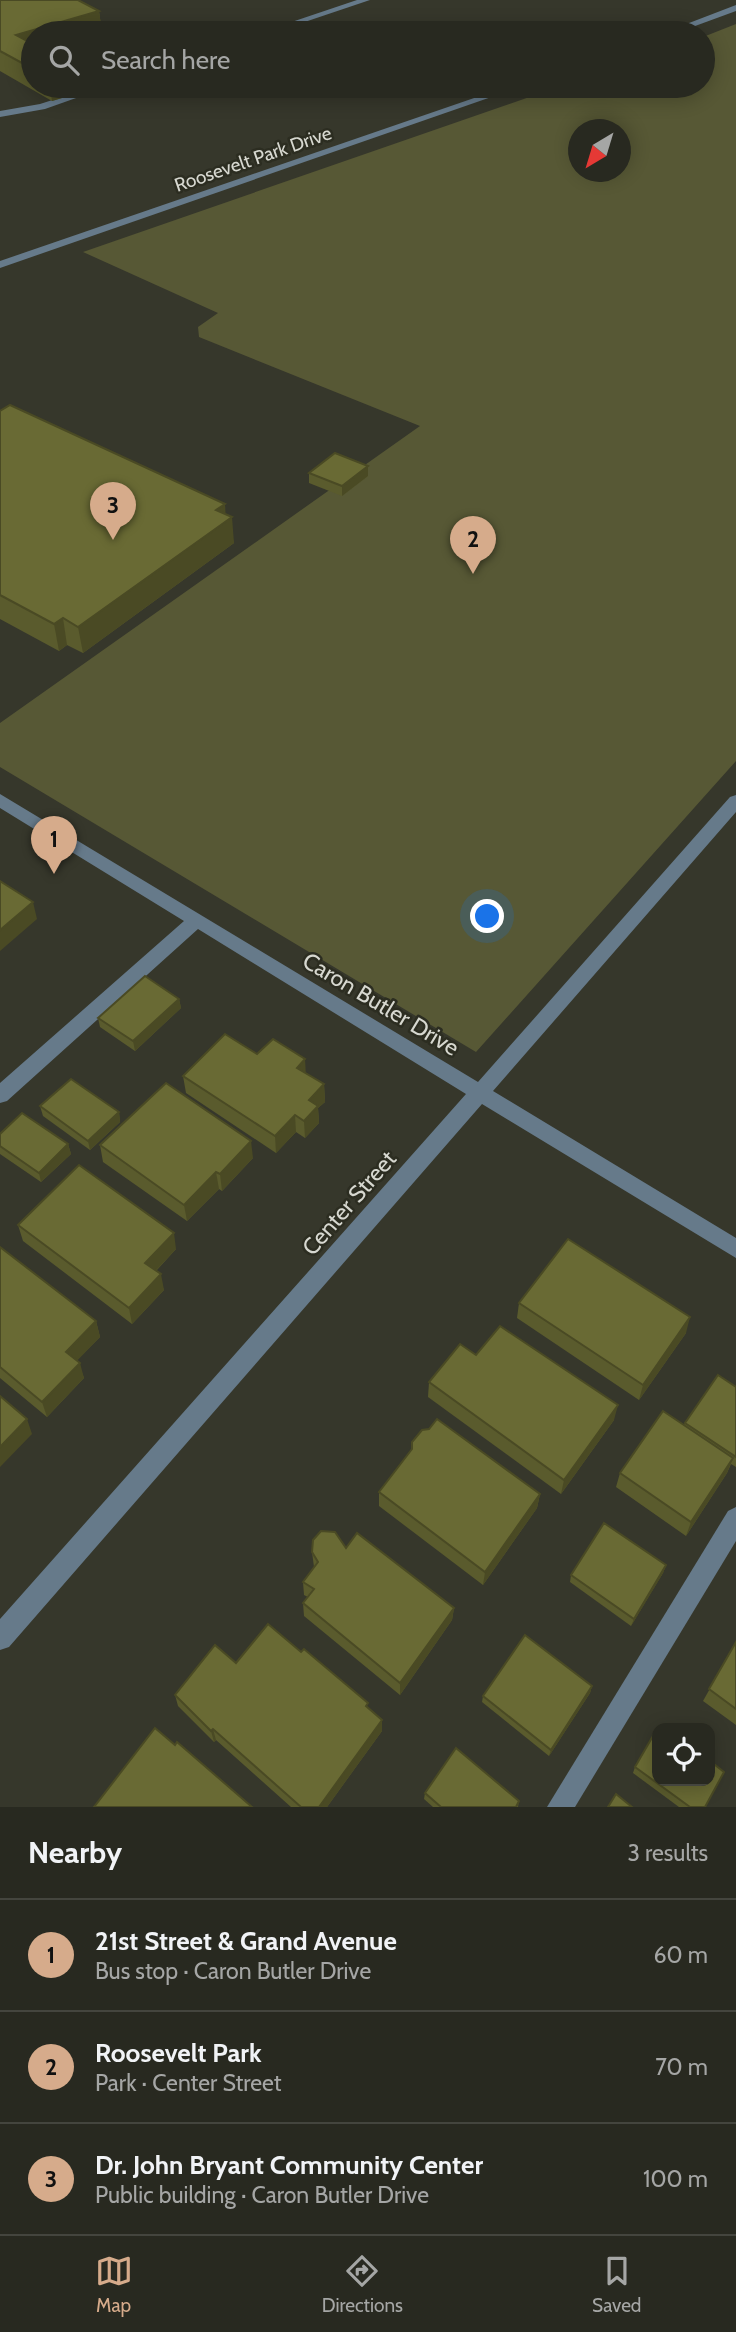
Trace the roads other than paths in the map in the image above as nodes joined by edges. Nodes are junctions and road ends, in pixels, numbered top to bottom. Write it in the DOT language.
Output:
graph roads {
  1 [pos="366,0"];
  2 [pos="736,8"];
  3 [pos="301,21"];
  4 [pos="701,21"];
  5 [pos="69,98"];
  6 [pos="483,98"];
  7 [pos="0,114"];
  8 [pos="0,265"];
  9 [pos="0,800"];
  10 [pos="736,800"];
  11 [pos="197,920"];
  12 [pos="480,1092"];
  13 [pos="0,1095"];
  14 [pos="736,1249"];
  15 [pos="736,1519"];
  16 [pos="0,1638"];
  17 [pos="561,1807"];
  1 -- 3 [label="street"];
  2 -- 4 [label="street"];
  5 -- 7 [label="street"];
  6 -- 8 [label="street, Roosevelt Park Drive"];
  9 -- 11 [label="street, Caron Butler Drive"];
  10 -- 12 [label="street, Center Street"];
  11 -- 12 [label="street, Caron Butler Drive"];
  11 -- 13 [label="street"];
  12 -- 14 [label="street, Caron Butler Drive"];
  12 -- 16 [label="street, Center Street"];
  15 -- 17 [label="street"];
}
